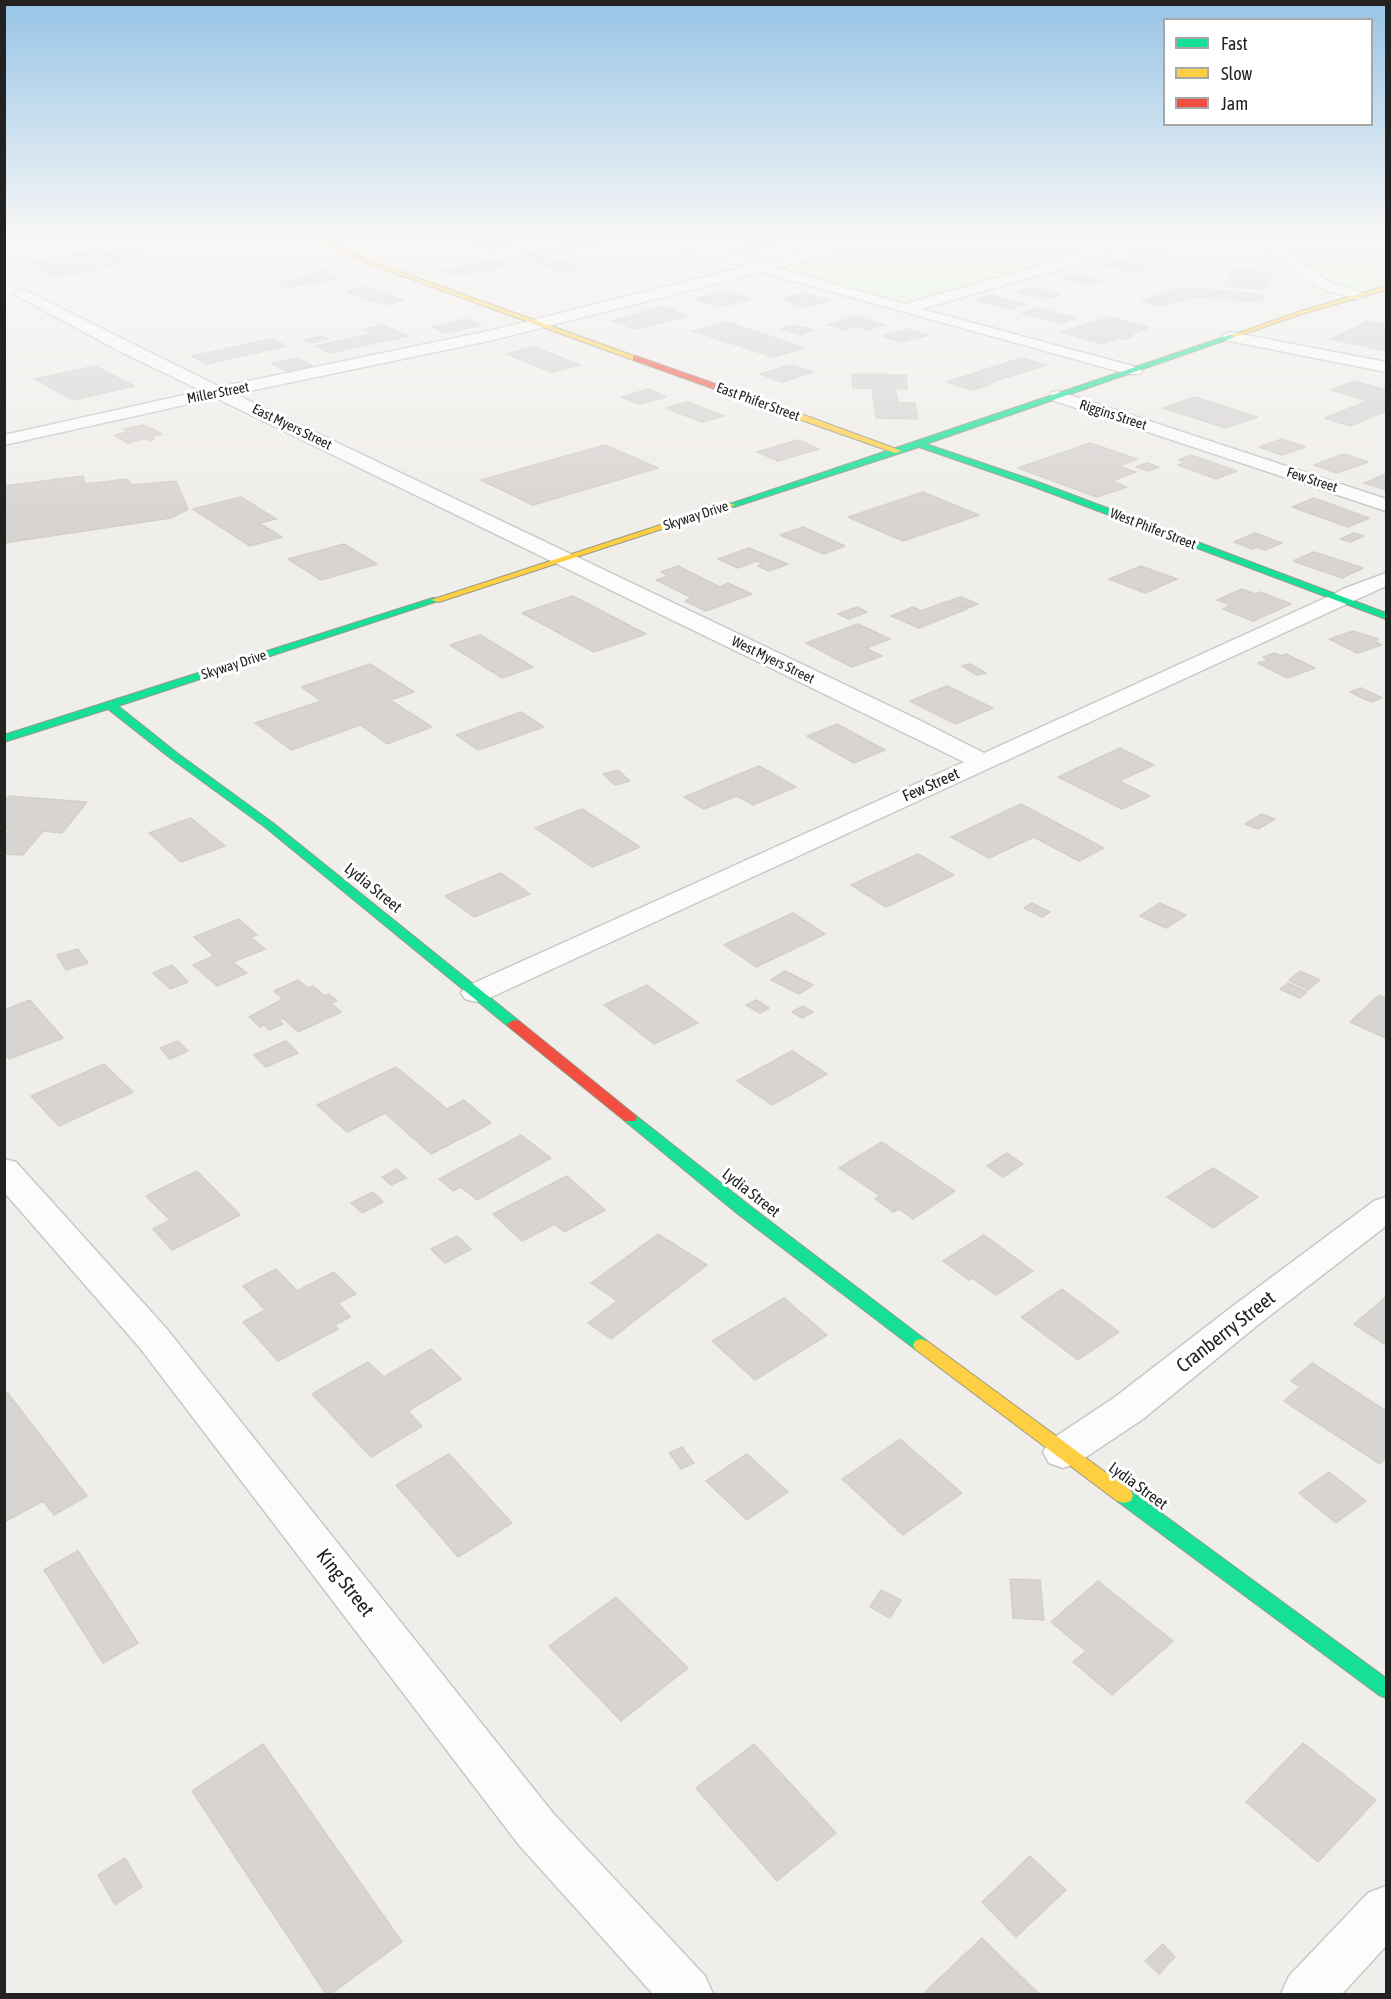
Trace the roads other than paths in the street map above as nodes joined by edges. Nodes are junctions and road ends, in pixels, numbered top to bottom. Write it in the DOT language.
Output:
graph roads {
  1 [pos="89,329"];
  2 [pos="515,329"];
  3 [pos="554,329"];
  4 [pos="981,329"];
  5 [pos="1254,329"];
  6 [pos="1230,337"];
  7 [pos="1386,367"];
  8 [pos="1134,371"];
  9 [pos="221,393"];
  10 [pos="1058,396"];
  11 [pos="1169,433"];
  12 [pos="4,440"];
  13 [pos="919,444"];
  14 [pos="898,451"];
  15 [pos="1386,505"];
  16 [pos="563,558"];
  17 [pos="1386,579"];
  18 [pos="1342,599"];
  19 [pos="1386,616"];
  20 [pos="110,705"];
  21 [pos="4,739"];
  22 [pos="983,762"];
  23 [pos="476,993"];
  24 [pos="4,1170"];
  25 [pos="1386,1209"];
  26 [pos="1064,1452"];
  27 [pos="1386,1689"];
  28 [pos="1386,1910"];
  29 [pos="687,1995"];
  30 [pos="1307,1995"];
  1 -- 9 [label="street, East Myers Street"];
  2 -- 9 [label="street, Miller Street"];
  3 -- 14 [label="street, East Phifer Street"];
  4 -- 8 [label="street"];
  5 -- 6 [label="street, Skyway Drive"];
  6 -- 7 [label="street"];
  6 -- 8 [label="street, Skyway Drive"];
  8 -- 10 [label="street, Skyway Drive"];
  9 -- 12 [label="street, Miller Street"];
  9 -- 16 [label="street, East Myers Street"];
  10 -- 11 [label="street, Riggins Street"];
  10 -- 13 [label="street, Skyway Drive"];
  11 -- 15 [label="street, Few Street"];
  13 -- 14 [label="street, Skyway Drive"];
  13 -- 18 [label="street, West Phifer Street"];
  14 -- 16 [label="street, Skyway Drive"];
  16 -- 20 [label="street, Skyway Drive"];
  16 -- 22 [label="street, West Myers Street"];
  17 -- 18 [label="street, Few Street"];
  18 -- 19 [label="street, West Phifer Street"];
  18 -- 22 [label="street, Few Street"];
  20 -- 21 [label="street, Skyway Drive"];
  20 -- 23 [label="street, Lydia Street"];
  22 -- 23 [label="street, Few Street"];
  23 -- 26 [label="street, Lydia Street"];
  24 -- 29 [label="street, King Street"];
  25 -- 26 [label="street, Cranberry Street"];
  26 -- 27 [label="street, Lydia Street"];
  28 -- 30 [label="street"];
}
